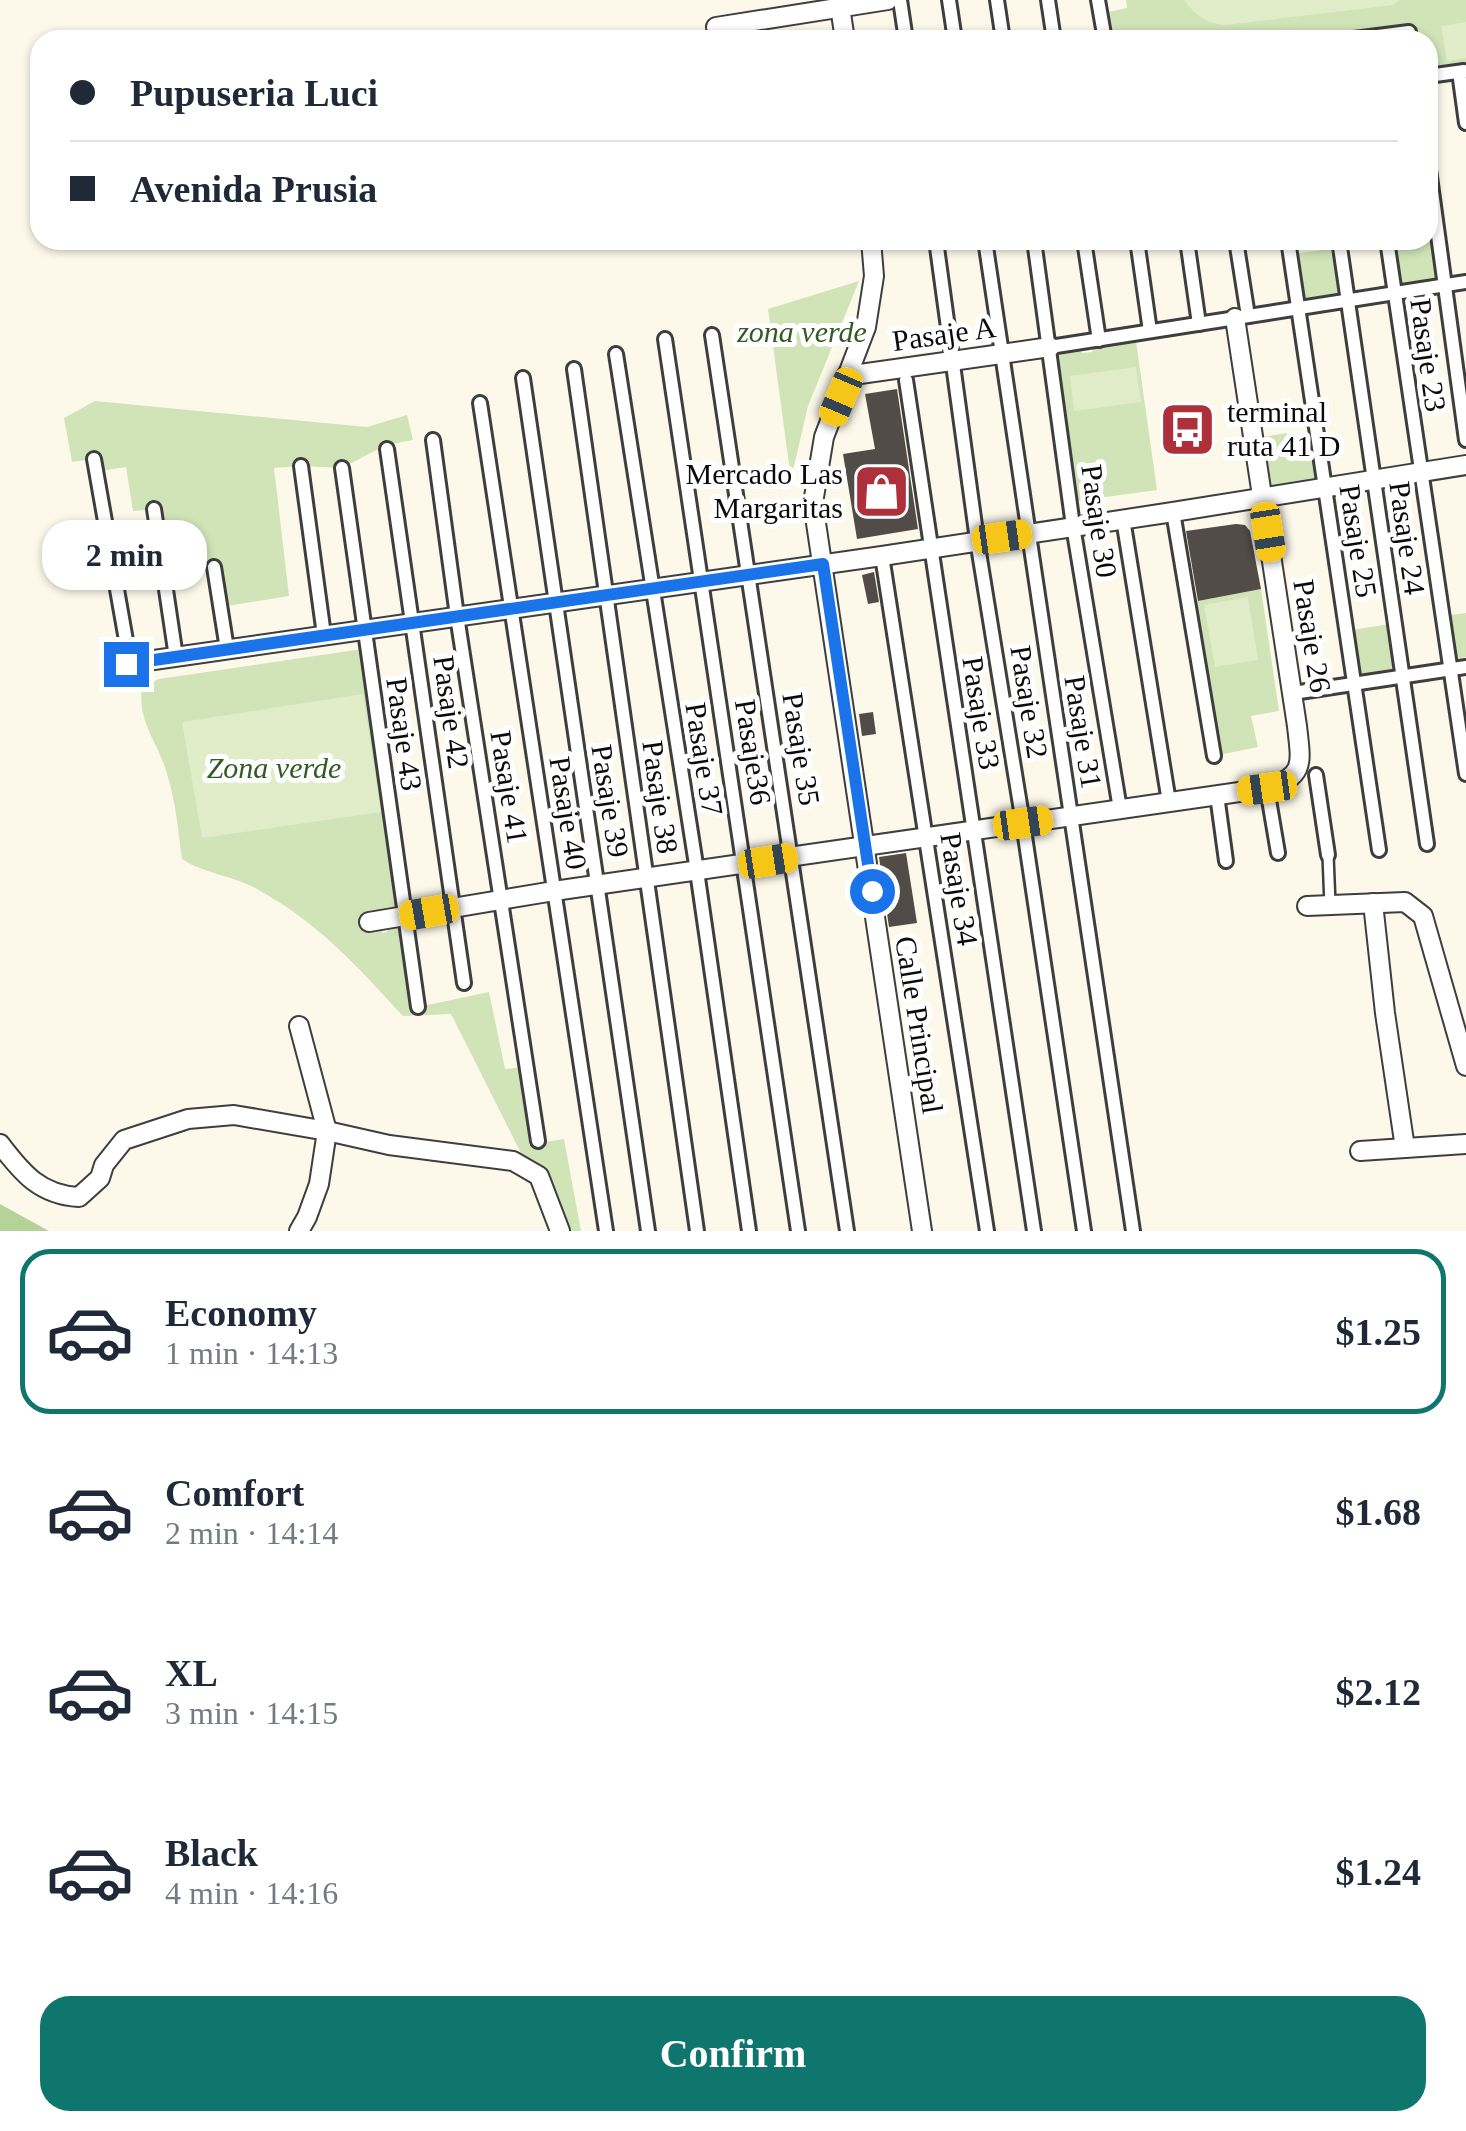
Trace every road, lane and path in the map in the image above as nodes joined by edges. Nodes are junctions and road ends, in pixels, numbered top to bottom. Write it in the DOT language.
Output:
graph roads {
  1 [pos="888,0"];
  2 [pos="900,0"];
  3 [pos="949,0"];
  4 [pos="998,0"];
  5 [pos="1048,0"];
  6 [pos="1098,0"];
  7 [pos="839,4"];
  8 [pos="716,27"];
  9 [pos="843,30"];
  10 [pos="904,30"];
  11 [pos="954,30"];
  12 [pos="1002,30"];
  13 [pos="1052,30"];
  14 [pos="1103,30"];
  15 [pos="1462,71"];
  16 [pos="1466,123"];
  17 [pos="1438,240"];
  18 [pos="873,250"];
  19 [pos="938,250"];
  20 [pos="986,250"];
  21 [pos="1035,250"];
  22 [pos="1086,250"];
  23 [pos="1138,250"];
  24 [pos="1188,250"];
  25 [pos="1237,250"];
  26 [pos="1289,250"];
  27 [pos="1340,250"];
  28 [pos="1388,250"];
  29 [pos="1466,282"];
  30 [pos="1444,286"];
  31 [pos="1394,294"];
  32 [pos="1348,300"];
  33 [pos="1298,308"];
  34 [pos="1242,317"];
  35 [pos="1199,324"];
  36 [pos="1150,332"];
  37 [pos="712,335"];
  38 [pos="665,339"];
  39 [pos="1099,340"];
  40 [pos="1050,347"];
  41 [pos="616,354"];
  42 [pos="1002,354"];
  43 [pos="954,360"];
  44 [pos="574,370"];
  45 [pos="846,376"];
  46 [pos="523,378"];
  47 [pos="906,380"];
  48 [pos="480,403"];
  49 [pos="433,440"];
  50 [pos="1466,440"];
  51 [pos="387,449"];
  52 [pos="94,459"];
  53 [pos="1466,465"];
  54 [pos="300,466"];
  55 [pos="342,468"];
  56 [pos="1420,472"];
  57 [pos="1374,480"];
  58 [pos="1324,488"];
  59 [pos="1262,497"];
  60 [pos="154,508"];
  61 [pos="1172,512"];
  62 [pos="1123,519"];
  63 [pos="1073,526"];
  64 [pos="1027,533"];
  65 [pos="977,540"];
  66 [pos="930,548"];
  67 [pos="882,556"];
  68 [pos="823,564"];
  69 [pos="214,567"];
  70 [pos="748,574"];
  71 [pos="701,581"];
  72 [pos="652,588"];
  73 [pos="606,595"];
  74 [pos="555,602"];
  75 [pos="511,608"];
  76 [pos="457,616"];
  77 [pos="412,622"];
  78 [pos="364,630"];
  79 [pos="324,635"];
  80 [pos="226,649"];
  81 [pos="176,656"];
  82 [pos="128,663"];
  83 [pos="1466,667"];
  84 [pos="1450,669"];
  85 [pos="1403,676"];
  86 [pos="1354,684"];
  87 [pos="1293,694"];
  88 [pos="1214,756"];
  89 [pos="1466,774"];
  90 [pos="1316,775"];
  91 [pos="1267,788"];
  92 [pos="1216,795"];
  93 [pos="1170,802"];
  94 [pos="1120,809"];
  95 [pos="1071,816"];
  96 [pos="1023,823"];
  97 [pos="974,830"];
  98 [pos="926,837"];
  99 [pos="1428,844"];
  100 [pos="865,846"];
  101 [pos="1379,850"];
  102 [pos="1278,853"];
  103 [pos="1328,855"];
  104 [pos="792,857"];
  105 [pos="1226,861"];
  106 [pos="744,865"];
  107 [pos="697,871"];
  108 [pos="646,878"];
  109 [pos="598,885"];
  110 [pos="554,891"];
  111 [pos="501,899"];
  112 [pos="1372,902"];
  113 [pos="1330,905"];
  114 [pos="1308,906"];
  115 [pos="454,908"];
  116 [pos="404,916"];
  117 [pos="369,922"];
  118 [pos="464,983"];
  119 [pos="418,1006"];
  120 [pos="299,1026"];
  121 [pos="1466,1066"];
  122 [pos="327,1131"];
  123 [pos="538,1141"];
  124 [pos="0,1144"];
  125 [pos="1466,1144"];
  126 [pos="1405,1148"];
  127 [pos="1360,1150"];
  128 [pos="922,1230"];
  129 [pos="299,1231"];
  130 [pos="560,1231"];
  131 [pos="606,1231"];
  132 [pos="648,1231"];
  133 [pos="697,1231"];
  134 [pos="749,1231"];
  135 [pos="798,1231"];
  136 [pos="848,1231"];
  137 [pos="900,1231"];
  138 [pos="986,1231"];
  139 [pos="1034,1231"];
  140 [pos="1084,1231"];
  141 [pos="1133,1231"];
  1 -- 7 [label="street"];
  2 -- 10 [label="street"];
  3 -- 11 [label="street"];
  4 -- 12 [label="street"];
  5 -- 13 [label="street"];
  6 -- 14 [label="street"];
  7 -- 8 [label="street"];
  7 -- 9 [label="street"];
  15 -- 16 [label="street"];
  17 -- 30 [label="street"];
  18 -- 45 [label="street, Calle Principal"];
  19 -- 43 [label="street, Pasaje 32"];
  20 -- 42 [label="street, Pasaje 31"];
  21 -- 40 [label="street, Pasaje 30"];
  22 -- 39 [label="street"];
  23 -- 36 [label="street"];
  24 -- 35 [label="street"];
  25 -- 34 [label="street, Pasaje 26"];
  26 -- 33 [label="street, Pasaje 25"];
  27 -- 32 [label="street, Pasaje 24"];
  28 -- 31 [label="street, Pasaje 23"];
  29 -- 30 [label="street"];
  30 -- 31 [label="street"];
  30 -- 50 [label="street"];
  31 -- 32 [label="street"];
  31 -- 56 [label="street, Pasaje 23"];
  32 -- 33 [label="street"];
  32 -- 57 [label="street, Pasaje 24"];
  33 -- 34 [label="street"];
  33 -- 58 [label="street, Pasaje 25"];
  34 -- 35 [label="street"];
  34 -- 59 [label="street, Pasaje 26"];
  35 -- 36 [label="street"];
  36 -- 39 [label="street"];
  37 -- 70 [label="street, Pasaje 35"];
  38 -- 71 [label="street, Pasaje36"];
  39 -- 40 [label="street"];
  40 -- 42 [label="street, Pasaje A"];
  40 -- 63 [label="street, Pasaje 30"];
  41 -- 72 [label="street, Pasaje 37"];
  42 -- 43 [label="street, Pasaje A"];
  42 -- 64 [label="street, Pasaje 31"];
  43 -- 45 [label="street, Pasaje A"];
  43 -- 65 [label="street, Pasaje 32"];
  44 -- 73 [label="street, Pasaje 38"];
  45 -- 68 [label="street, Calle Principal"];
  46 -- 74 [label="street, Pasaje 39"];
  47 -- 66 [label="street, Pasaje 33"];
  48 -- 75 [label="street, Pasaje 40"];
  49 -- 76 [label="street, Pasaje 41"];
  51 -- 77 [label="street, Pasaje 42"];
  52 -- 82 [label="street"];
  53 -- 56 [label="street"];
  54 -- 79 [label="street"];
  55 -- 78 [label="street, Pasaje 43"];
  56 -- 57 [label="street"];
  56 -- 84 [label="street, Pasaje 23"];
  57 -- 58 [label="street"];
  57 -- 85 [label="street, Pasaje 24"];
  58 -- 59 [label="street"];
  58 -- 86 [label="street, Pasaje 25"];
  59 -- 61 [label="street"];
  59 -- 87 [label="street, Pasaje 26"];
  60 -- 81 [label="street"];
  61 -- 62 [label="street"];
  61 -- 88 [label="street"];
  62 -- 63 [label="street"];
  62 -- 93 [label="street"];
  63 -- 64 [label="street"];
  63 -- 94 [label="street, Pasaje 30"];
  64 -- 65 [label="street"];
  64 -- 95 [label="street, Pasaje 31"];
  65 -- 66 [label="street"];
  65 -- 96 [label="street, Pasaje 32"];
  66 -- 67 [label="street"];
  66 -- 97 [label="street, Pasaje 33"];
  67 -- 68 [label="street"];
  67 -- 98 [label="street, Pasaje 34"];
  68 -- 70 [label="street"];
  68 -- 100 [label="street, Calle Principal"];
  69 -- 80 [label="street"];
  70 -- 71 [label="street"];
  70 -- 104 [label="street, Pasaje 35"];
  71 -- 72 [label="street"];
  71 -- 106 [label="street, Pasaje36"];
  72 -- 73 [label="street"];
  72 -- 107 [label="street, Pasaje 37"];
  73 -- 74 [label="street"];
  73 -- 108 [label="street, Pasaje 38"];
  74 -- 75 [label="street"];
  74 -- 109 [label="street, Pasaje 39"];
  75 -- 76 [label="street"];
  75 -- 110 [label="street, Pasaje 40"];
  76 -- 77 [label="street"];
  76 -- 111 [label="street, Pasaje 41"];
  77 -- 78 [label="street"];
  77 -- 115 [label="street, Pasaje 42"];
  78 -- 79 [label="street"];
  78 -- 116 [label="street, Pasaje 43"];
  79 -- 80 [label="street"];
  80 -- 81 [label="street"];
  81 -- 82 [label="street"];
  83 -- 84 [label="street"];
  84 -- 85 [label="street"];
  84 -- 89 [label="street, Pasaje 23"];
  85 -- 86 [label="street"];
  85 -- 99 [label="street, Pasaje 24"];
  86 -- 87 [label="street"];
  86 -- 101 [label="street, Pasaje 25"];
  87 -- 91 [label="street, Pasaje 26"];
  90 -- 103 [label="street"];
  91 -- 92 [label="street"];
  91 -- 102 [label="street"];
  92 -- 93 [label="street"];
  92 -- 105 [label="street"];
  93 -- 94 [label="street"];
  94 -- 95 [label="street"];
  95 -- 96 [label="street"];
  95 -- 141 [label="street, Pasaje 31"];
  96 -- 97 [label="street"];
  96 -- 140 [label="street, Pasaje 32"];
  97 -- 98 [label="street"];
  97 -- 139 [label="street, Pasaje 33"];
  98 -- 100 [label="street"];
  98 -- 138 [label="street, Pasaje 34"];
  100 -- 104 [label="street"];
  100 -- 128 [label="street, Calle Principal"];
  103 -- 113 [label="lane"];
  104 -- 106 [label="street"];
  104 -- 136 [label="street, Pasaje 35"];
  106 -- 107 [label="street"];
  106 -- 135 [label="street, Pasaje36"];
  107 -- 108 [label="street"];
  107 -- 134 [label="street, Pasaje 37"];
  108 -- 109 [label="street"];
  108 -- 133 [label="street, Pasaje 38"];
  109 -- 110 [label="street"];
  109 -- 132 [label="street, Pasaje 39"];
  110 -- 111 [label="street"];
  110 -- 131 [label="street, Pasaje 40"];
  111 -- 115 [label="street"];
  111 -- 123 [label="street, Pasaje 41"];
  112 -- 113 [label="street"];
  112 -- 121 [label="street"];
  112 -- 126 [label="street"];
  113 -- 114 [label="street"];
  115 -- 116 [label="street"];
  115 -- 118 [label="street, Pasaje 42"];
  116 -- 117 [label="street"];
  116 -- 119 [label="street, Pasaje 43"];
  120 -- 122 [label="street"];
  122 -- 124 [label="street"];
  122 -- 129 [label="street"];
  122 -- 130 [label="street"];
  125 -- 126 [label="street"];
  126 -- 127 [label="street"];
  128 -- 137 [label="street"];
}
